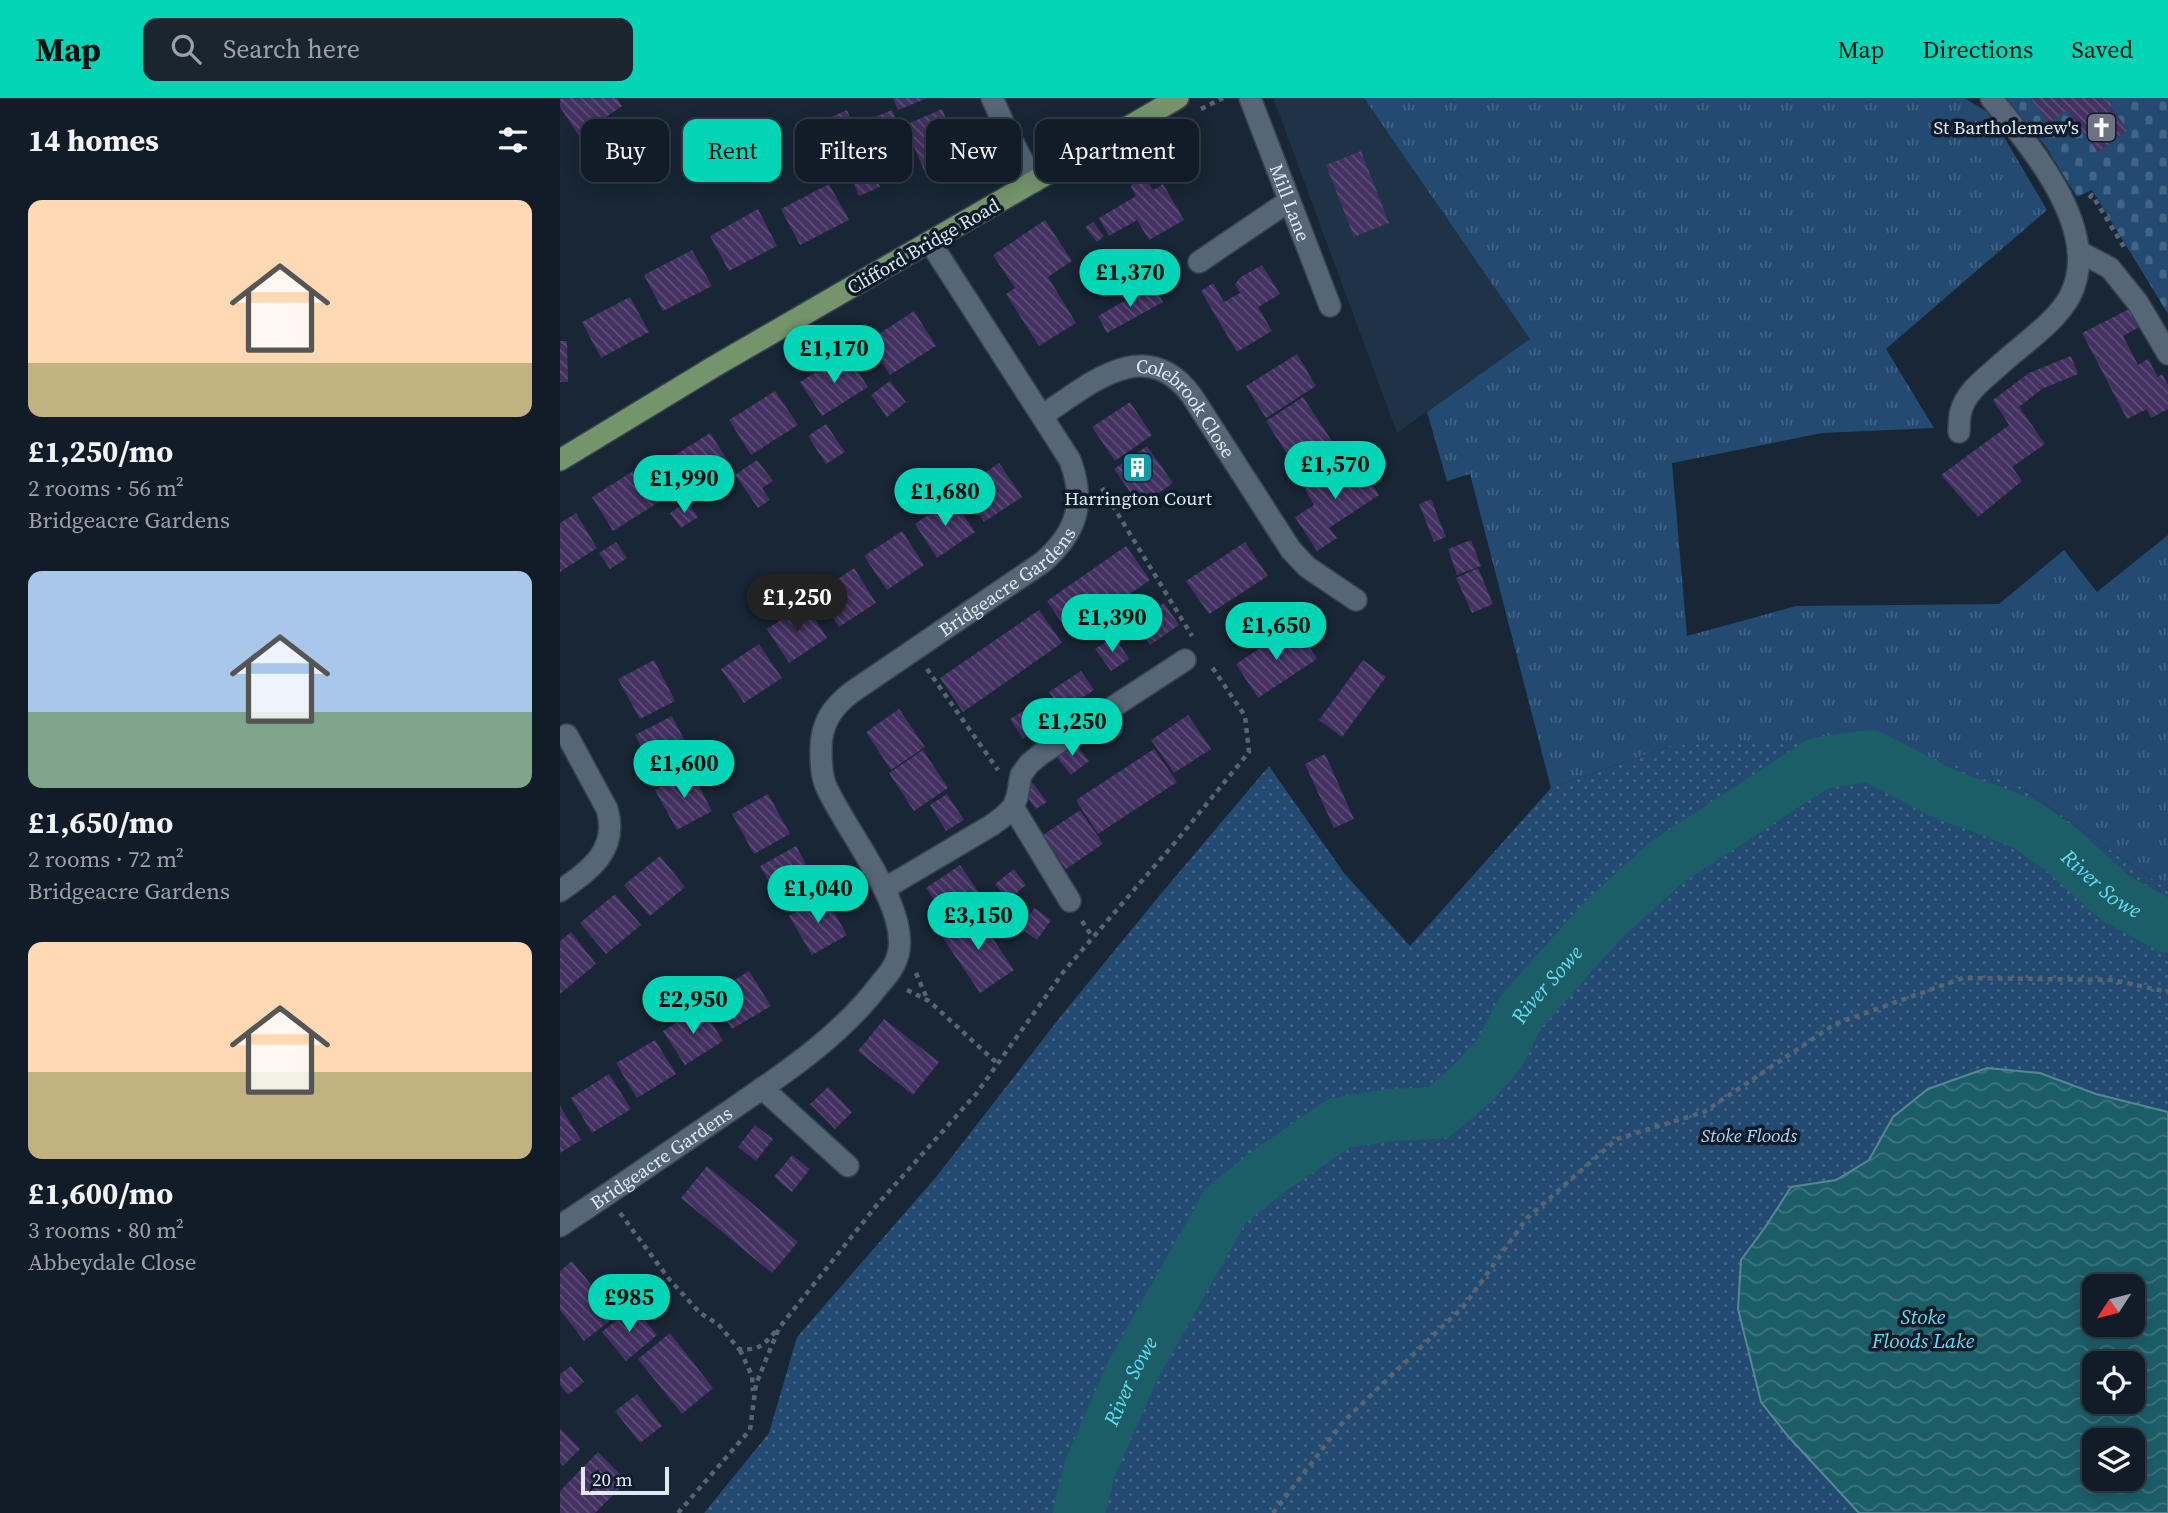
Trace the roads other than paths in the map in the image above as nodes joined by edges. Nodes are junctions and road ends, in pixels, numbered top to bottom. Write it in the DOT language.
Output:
graph roads {
  1 [pos="992,98"];
  2 [pos="1178,98"];
  3 [pos="1250,98"];
  4 [pos="1991,98"];
  5 [pos="1034,182"];
  6 [pos="1289,201"];
  7 [pos="930,242"];
  8 [pos="2078,251"];
  9 [pos="1199,262"];
  10 [pos="1330,306"];
  11 [pos="2168,354"];
  12 [pos="1043,415"];
  13 [pos="1959,432"];
  14 [pos="560,460"];
  15 [pos="1356,600"];
  16 [pos="1196,655"];
  17 [pos="567,735"];
  18 [pos="1013,807"];
  19 [pos="884,889"];
  20 [pos="560,891"];
  21 [pos="1070,901"];
  22 [pos="762,1088"];
  23 [pos="848,1166"];
  24 [pos="560,1226"];
  1 -- 5 [label="street"];
  2 -- 5 [label="main road, Clifford Bridge Road"];
  3 -- 6 [label="street, Mill Lane"];
  4 -- 8 [label="street"];
  5 -- 7 [label="main road, Clifford Bridge Road"];
  6 -- 9 [label="street"];
  6 -- 10 [label="street, Mill Lane"];
  7 -- 12 [label="street, Bridgeacre Gardens"];
  7 -- 14 [label="main road, Clifford Bridge Road"];
  8 -- 11 [label="street"];
  8 -- 13 [label="street"];
  12 -- 15 [label="street, Colebrook Close"];
  12 -- 19 [label="street, Bridgeacre Gardens"];
  16 -- 18 [label="street"];
  17 -- 20 [label="street"];
  18 -- 19 [label="street"];
  18 -- 21 [label="street"];
  19 -- 22 [label="street, Bridgeacre Gardens"];
  22 -- 23 [label="street"];
  22 -- 24 [label="street, Bridgeacre Gardens"];
}
